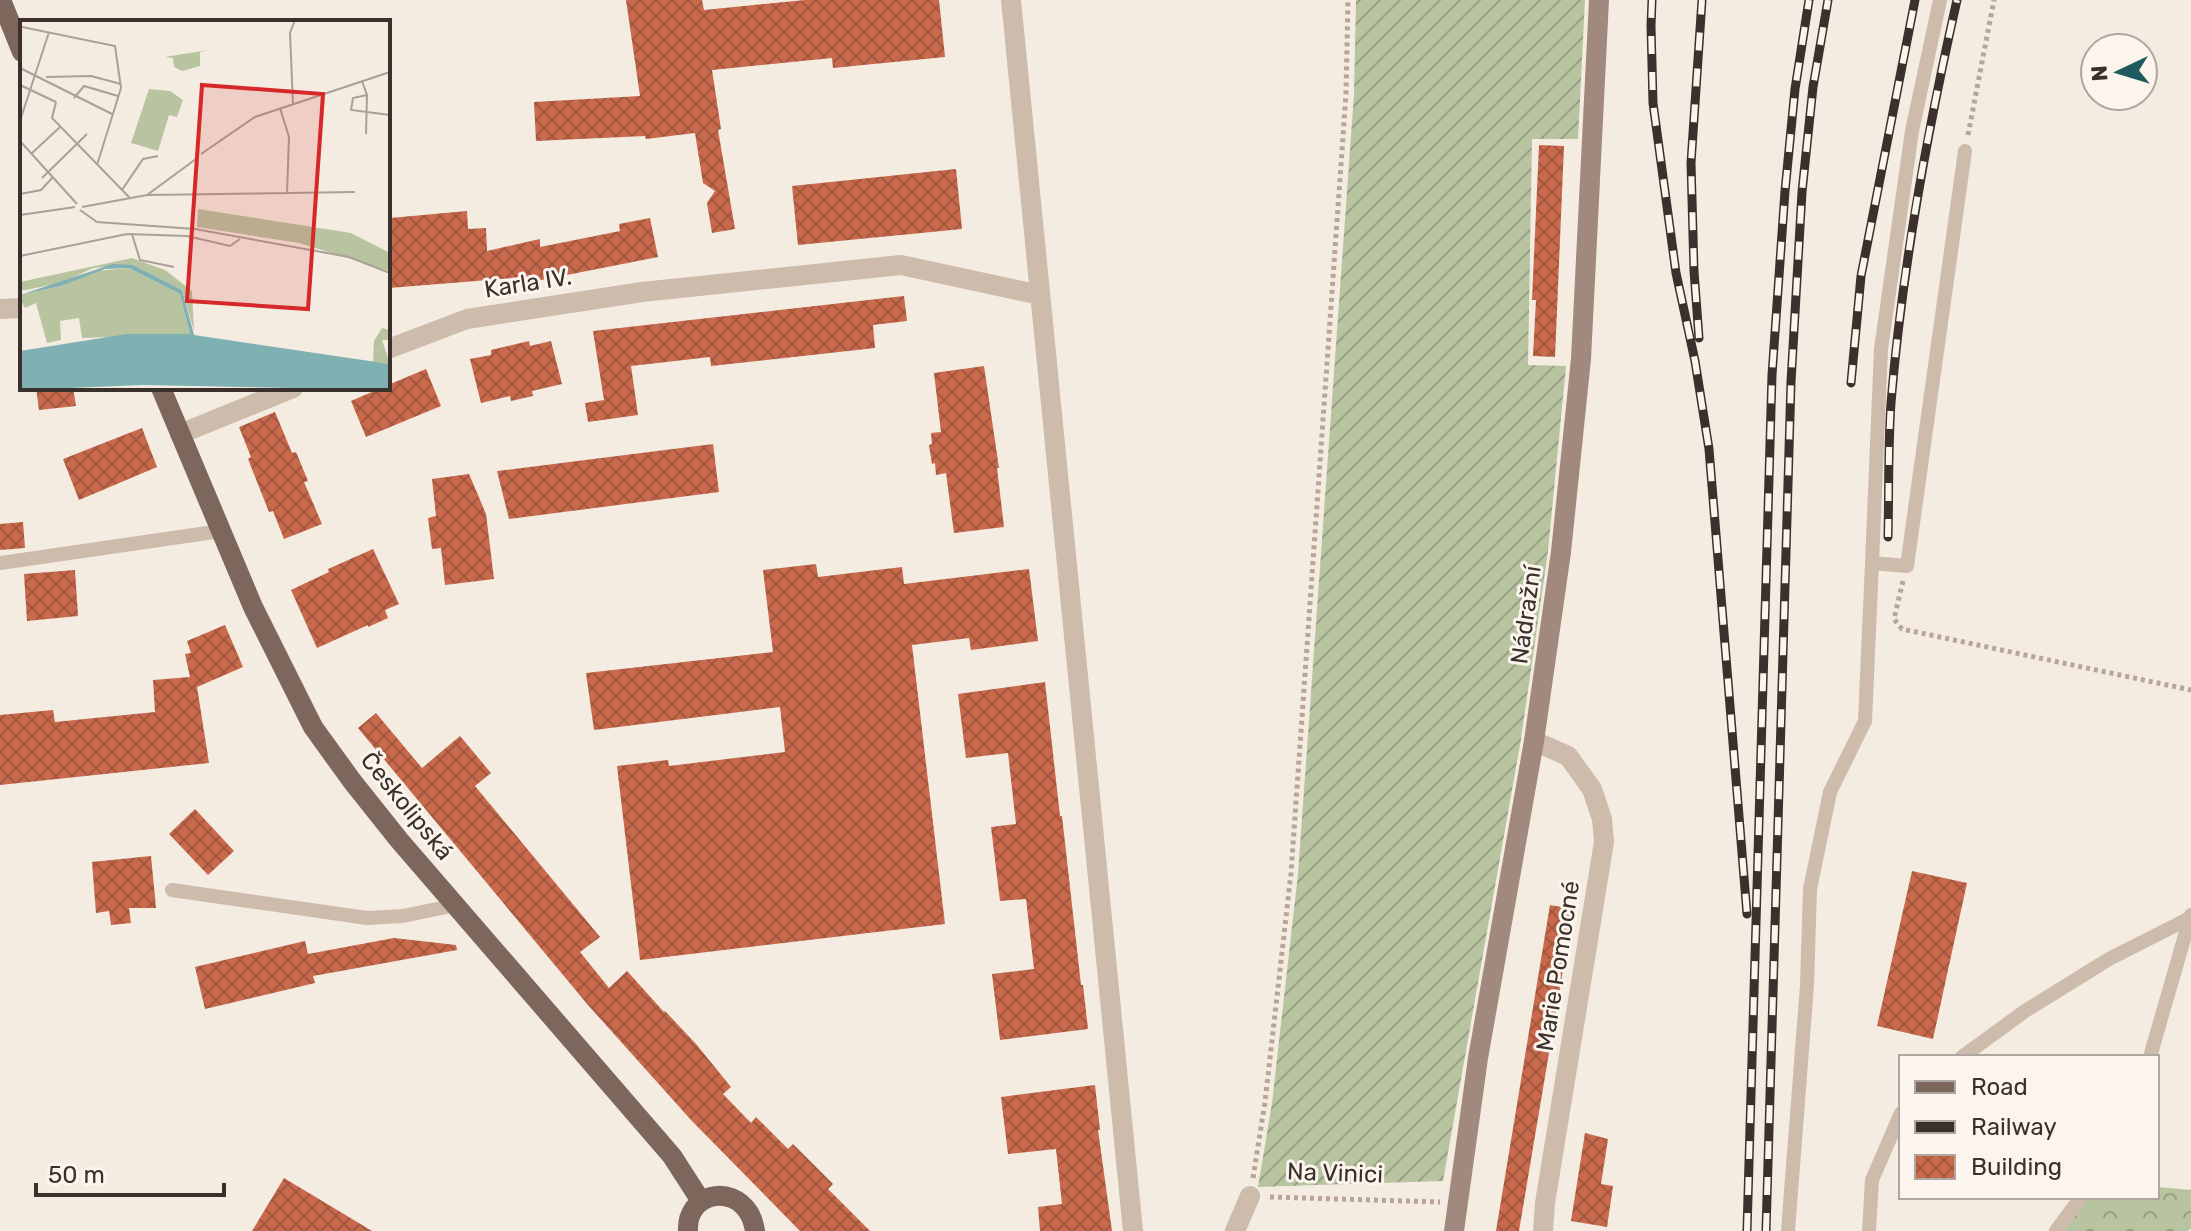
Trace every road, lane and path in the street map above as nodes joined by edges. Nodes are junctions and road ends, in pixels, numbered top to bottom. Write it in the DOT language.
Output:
graph roads {
  1 [pos="1,0"];
  2 [pos="1011,0"];
  3 [pos="1348,0"];
  4 [pos="1599,0"];
  5 [pos="1940,0"];
  6 [pos="1994,0"];
  7 [pos="20,47"];
  8 [pos="1965,151"];
  9 [pos="1040,295"];
  10 [pos="20,308"];
  11 [pos="0,309"];
  12 [pos="390,348"];
  13 [pos="162,390"];
  14 [pos="288,390"];
  15 [pos="180,434"];
  16 [pos="221,531"];
  17 [pos="0,563"];
  18 [pos="1872,563"];
  19 [pos="1907,566"];
  20 [pos="2191,690"];
  21 [pos="1534,741"];
  22 [pos="172,890"];
  23 [pos="456,905"];
  24 [pos="2190,917"];
  25 [pos="1965,1055"];
  26 [pos="2151,1055"];
  27 [pos="1899,1118"];
  28 [pos="1250,1196"];
  29 [pos="2080,1199"];
  30 [pos="701,1201"];
  31 [pos="1457,1203"];
  32 [pos="688,1231"];
  33 [pos="755,1231"];
  34 [pos="1133,1231"];
  35 [pos="1235,1231"];
  36 [pos="1454,1231"];
  37 [pos="1543,1231"];
  38 [pos="1788,1231"];
  39 [pos="1869,1231"];
  40 [pos="2056,1231"];
  1 -- 7 [label="main road"];
  2 -- 9 [label="street"];
  3 -- 28 [label="path"];
  4 -- 21 [label="main road, Nádražní"];
  5 -- 18 [label="lane"];
  6 -- 8 [label="path"];
  8 -- 19 [label="lane"];
  9 -- 12 [label="street, Karla IV."];
  9 -- 34 [label="street"];
  10 -- 11 [label="street"];
  13 -- 15 [label="main road, Českolipská"];
  14 -- 15 [label="street"];
  15 -- 16 [label="main road, Českolipská"];
  16 -- 17 [label="lane"];
  16 -- 23 [label="main road, Českolipská"];
  18 -- 19 [label="lane"];
  18 -- 38 [label="lane"];
  19 -- 20 [label="path"];
  21 -- 31 [label="main road, Nádražní"];
  21 -- 37 [label="street, Marie Pomocné"];
  22 -- 23 [label="lane"];
  23 -- 30 [label="main road, Českolipská"];
  24 -- 25 [label="lane"];
  24 -- 26 [label="lane"];
  27 -- 39 [label="lane"];
  28 -- 31 [label="path, Na Vinici"];
  28 -- 35 [label="street"];
  29 -- 40 [label="lane"];
  30 -- 32 [label="main road"];
  30 -- 33 [label="main road"];
  31 -- 36 [label="main road, Nádražní"];
}
